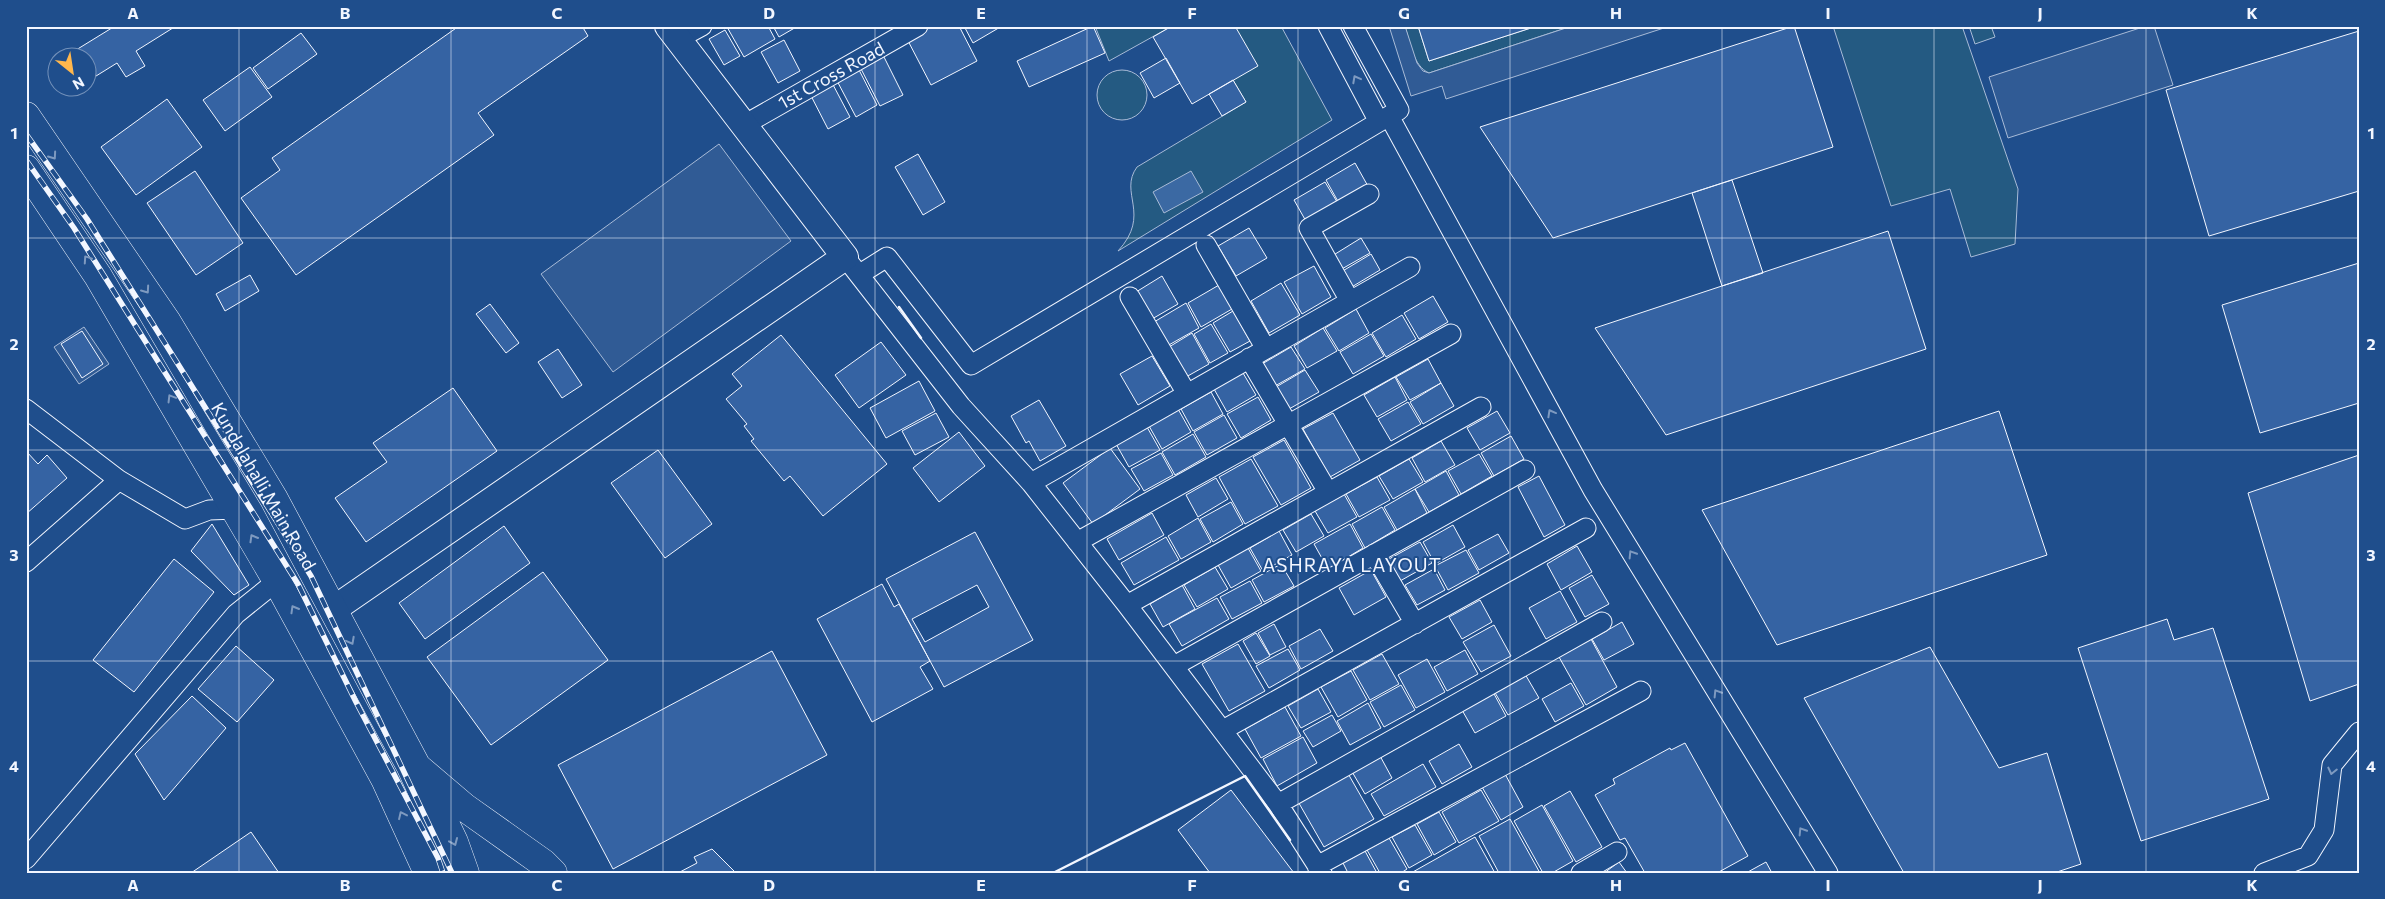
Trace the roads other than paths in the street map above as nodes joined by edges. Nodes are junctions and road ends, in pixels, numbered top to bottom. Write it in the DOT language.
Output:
graph roads {
  1 [pos="702,26"];
  2 [pos="918,26"];
  3 [pos="1328,26"];
  4 [pos="1353,26"];
  5 [pos="673,33"];
  6 [pos="26,116"];
  7 [pos="1389,116"];
  8 [pos="744,125"];
  9 [pos="26,169"];
  10 [pos="1369,194"];
  11 [pos="1206,245"];
  12 [pos="853,265"];
  13 [pos="1410,267"];
  14 [pos="1130,297"];
  15 [pos="1350,301"];
  16 [pos="1451,334"];
  17 [pos="1266,349"];
  18 [pos="1249,358"];
  19 [pos="1187,394"];
  20 [pos="1481,407"];
  21 [pos="26,409"];
  22 [pos="1288,425"];
  23 [pos="1525,470"];
  24 [pos="119,480"];
  25 [pos="1031,483"];
  26 [pos="1328,492"];
  27 [pos="236,509"];
  28 [pos="1586,528"];
  29 [pos="1077,542"];
  30 [pos="1374,554"];
  31 [pos="26,562"];
  32 [pos="277,581"];
  33 [pos="1127,605"];
  34 [pos="334,609"];
  35 [pos="1602,622"];
  36 [pos="1415,624"];
  37 [pos="1174,666"];
  38 [pos="1641,691"];
  39 [pos="1223,730"];
  40 [pos="2359,732"];
  41 [pos="418,767"];
  42 [pos="385,780"];
  43 [pos="1278,804"];
  44 [pos="1617,852"];
  45 [pos="26,859"];
  46 [pos="425,866"];
  47 [pos="1319,870"];
  48 [pos="465,873"];
  49 [pos="553,873"];
  50 [pos="1581,873"];
  51 [pos="1828,873"];
  52 [pos="2264,873"];
  1 -- 5 [label="street"];
  2 -- 8 [label="street, 1st Cross Road"];
  7 -- 3 [label="street, one-way"];
  4 -- 7 [label="street"];
  5 -- 8 [label="street"];
  6 -- 34 [label="main road, Kundalahalli Main Road, one-way"];
  7 -- 12 [label="street"];
  51 -- 7 [label="street, one-way"];
  8 -- 12 [label="street"];
  27 -- 9 [label="main road, Kundalahalli Main Road, one-way"];
  10 -- 15 [label="street"];
  11 -- 17 [label="street"];
  12 -- 25 [label="street"];
  12 -- 34 [label="street"];
  13 -- 15 [label="street"];
  14 -- 19 [label="street"];
  15 -- 17 [label="street"];
  16 -- 22 [label="street"];
  17 -- 18 [label="street"];
  18 -- 19 [label="street"];
  18 -- 22 [label="street"];
  19 -- 25 [label="street"];
  20 -- 26 [label="street"];
  21 -- 24 [label="street"];
  22 -- 26 [label="street"];
  22 -- 29 [label="street"];
  23 -- 30 [label="street"];
  24 -- 27 [label="street"];
  24 -- 31 [label="street"];
  25 -- 29 [label="street"];
  26 -- 33 [label="street"];
  32 -- 27 [label="main road, Kundalahalli Main Road, one-way"];
  28 -- 36 [label="street"];
  29 -- 33 [label="street"];
  30 -- 36 [label="street"];
  30 -- 37 [label="street"];
  42 -- 32 [label="main road, Kundalahalli Main Road, one-way"];
  32 -- 45 [label="street"];
  33 -- 37 [label="street"];
  34 -- 41 [label="main road, Kundalahalli Main Road, one-way"];
  35 -- 43 [label="street"];
  36 -- 39 [label="street"];
  37 -- 39 [label="street"];
  38 -- 47 [label="street"];
  39 -- 43 [label="street"];
  40 -- 52 [label="street, one-way"];
  41 -- 42 [label="main road"];
  41 -- 48 [label="main road, one-way"];
  41 -- 49 [label="main road, Kundalahalli Main Road"];
  46 -- 42 [label="main road, Kundalahalli Main Road, one-way"];
  43 -- 47 [label="street"];
  44 -- 50 [label="street"];
}
